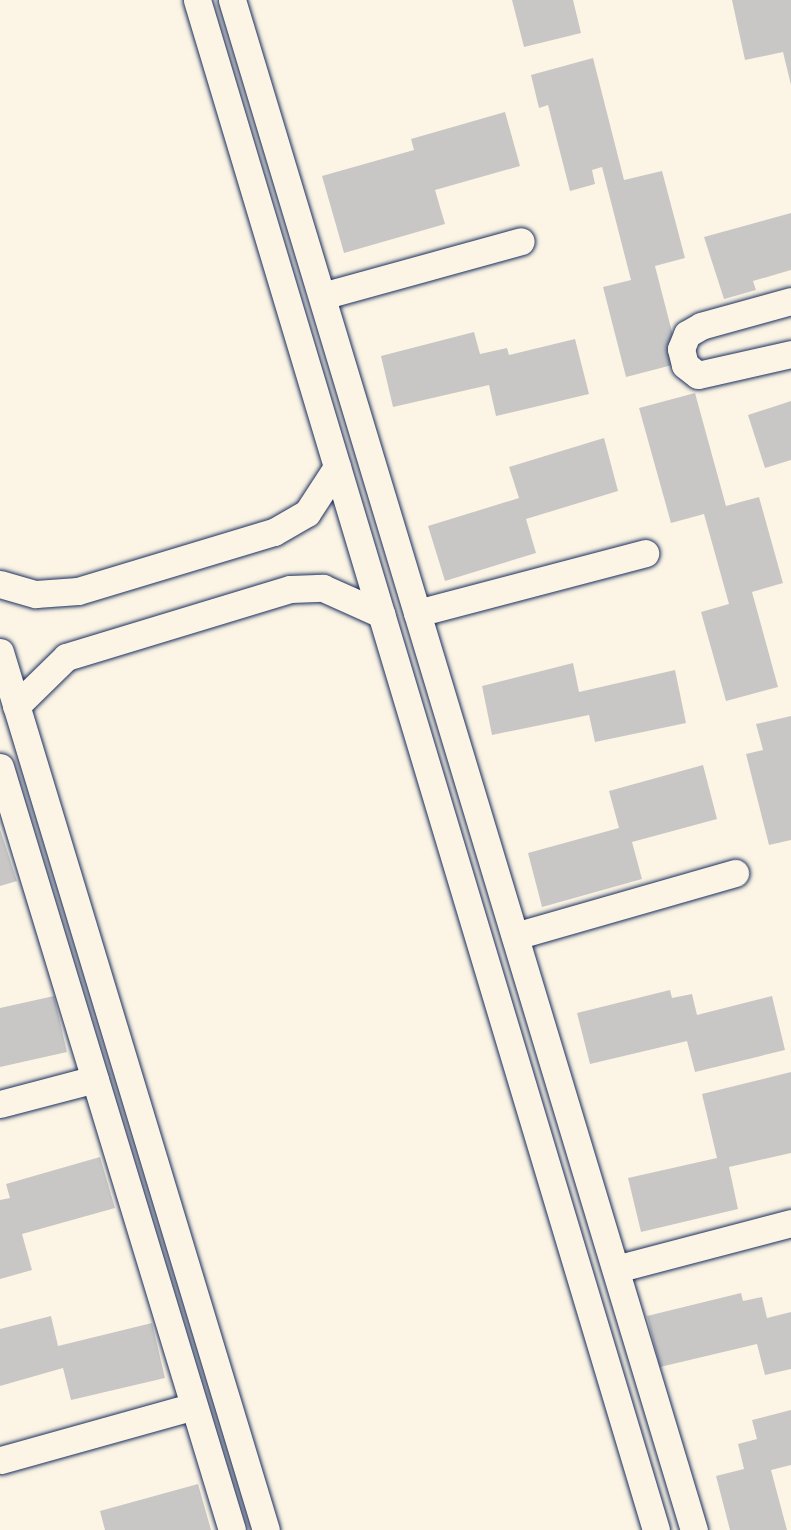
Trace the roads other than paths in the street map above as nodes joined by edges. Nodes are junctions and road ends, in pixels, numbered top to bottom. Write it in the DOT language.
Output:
graph roads {
  1 [pos="197,0"];
  2 [pos="232,0"];
  3 [pos="521,241"];
  4 [pos="322,296"];
  5 [pos="791,301"];
  6 [pos="791,354"];
  7 [pos="337,467"];
  8 [pos="645,553"];
  9 [pos="0,584"];
  10 [pos="417,613"];
  11 [pos="381,614"];
  12 [pos="0,652"];
  13 [pos="16,706"];
  14 [pos="0,767"];
  15 [pos="735,873"];
  16 [pos="515,936"];
  17 [pos="95,1079"];
  18 [pos="0,1104"];
  19 [pos="791,1223"];
  20 [pos="615,1269"];
  21 [pos="194,1406"];
  22 [pos="1,1460"];
  23 [pos="232,1530"];
  24 [pos="266,1530"];
  25 [pos="656,1530"];
  26 [pos="694,1530"];
  1 -- 7 [label="street"];
  2 -- 4 [label="street"];
  3 -- 4 [label="street"];
  4 -- 10 [label="street"];
  5 -- 6 [label="street"];
  7 -- 9 [label="street"];
  7 -- 11 [label="street"];
  8 -- 10 [label="street"];
  10 -- 16 [label="street"];
  11 -- 13 [label="street"];
  11 -- 25 [label="street"];
  12 -- 13 [label="street"];
  13 -- 24 [label="street"];
  14 -- 17 [label="street"];
  15 -- 16 [label="street"];
  16 -- 20 [label="street"];
  17 -- 18 [label="street"];
  17 -- 21 [label="street"];
  19 -- 20 [label="street"];
  20 -- 26 [label="street"];
  21 -- 22 [label="street"];
  21 -- 23 [label="street"];
}
